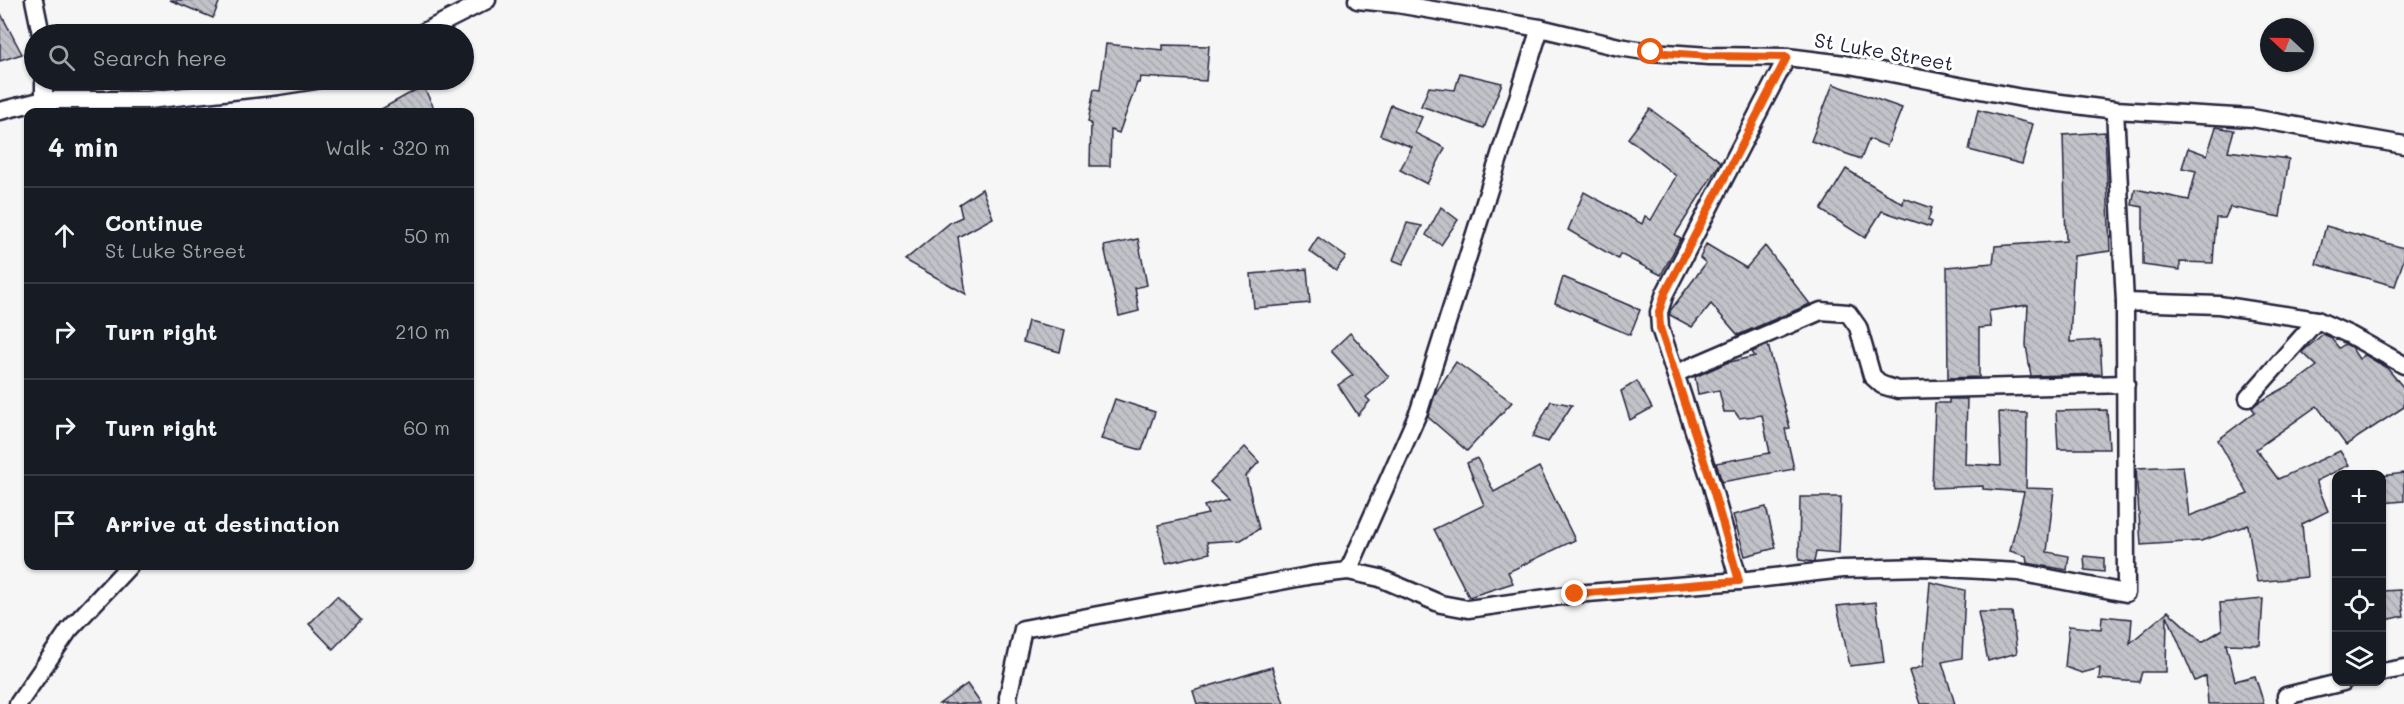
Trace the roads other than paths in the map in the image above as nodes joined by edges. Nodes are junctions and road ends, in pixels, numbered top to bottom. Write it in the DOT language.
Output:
graph roads {
  1 [pos="34,0"];
  2 [pos="487,0"];
  3 [pos="1357,0"];
  4 [pos="39,24"];
  5 [pos="440,24"];
  6 [pos="1540,28"];
  7 [pos="1787,57"];
  8 [pos="45,90"];
  9 [pos="241,90"];
  10 [pos="46,106"];
  11 [pos="24,108"];
  12 [pos="28,108"];
  13 [pos="2115,110"];
  14 [pos="0,111"];
  15 [pos="2404,145"];
  16 [pos="2124,302"];
  17 [pos="2317,320"];
  18 [pos="2404,365"];
  19 [pos="1677,373"];
  20 [pos="2126,384"];
  21 [pos="2248,398"];
  22 [pos="125,570"];
  23 [pos="1348,571"];
  24 [pos="1739,581"];
  25 [pos="2404,668"];
  26 [pos="2386,671"];
  27 [pos="2332,684"];
  28 [pos="18,704"];
  29 [pos="1009,704"];
  30 [pos="2286,704"];
  1 -- 4 [label="street"];
  2 -- 5 [label="street"];
  3 -- 6 [label="street, St Luke Street"];
  6 -- 7 [label="street, St Luke Street"];
  6 -- 23 [label="street"];
  7 -- 13 [label="street, St Luke Street"];
  7 -- 19 [label="street"];
  8 -- 10 [label="street"];
  9 -- 10 [label="street"];
  10 -- 12 [label="street"];
  11 -- 14 [label="street"];
  13 -- 15 [label="street, St Luke Street"];
  13 -- 16 [label="street"];
  16 -- 17 [label="street"];
  16 -- 20 [label="street"];
  17 -- 18 [label="street"];
  17 -- 21 [label="street"];
  19 -- 20 [label="street"];
  19 -- 24 [label="street"];
  20 -- 24 [label="street"];
  22 -- 28 [label="street"];
  23 -- 24 [label="street"];
  23 -- 29 [label="street"];
  25 -- 26 [label="street"];
  27 -- 30 [label="street"];
}
